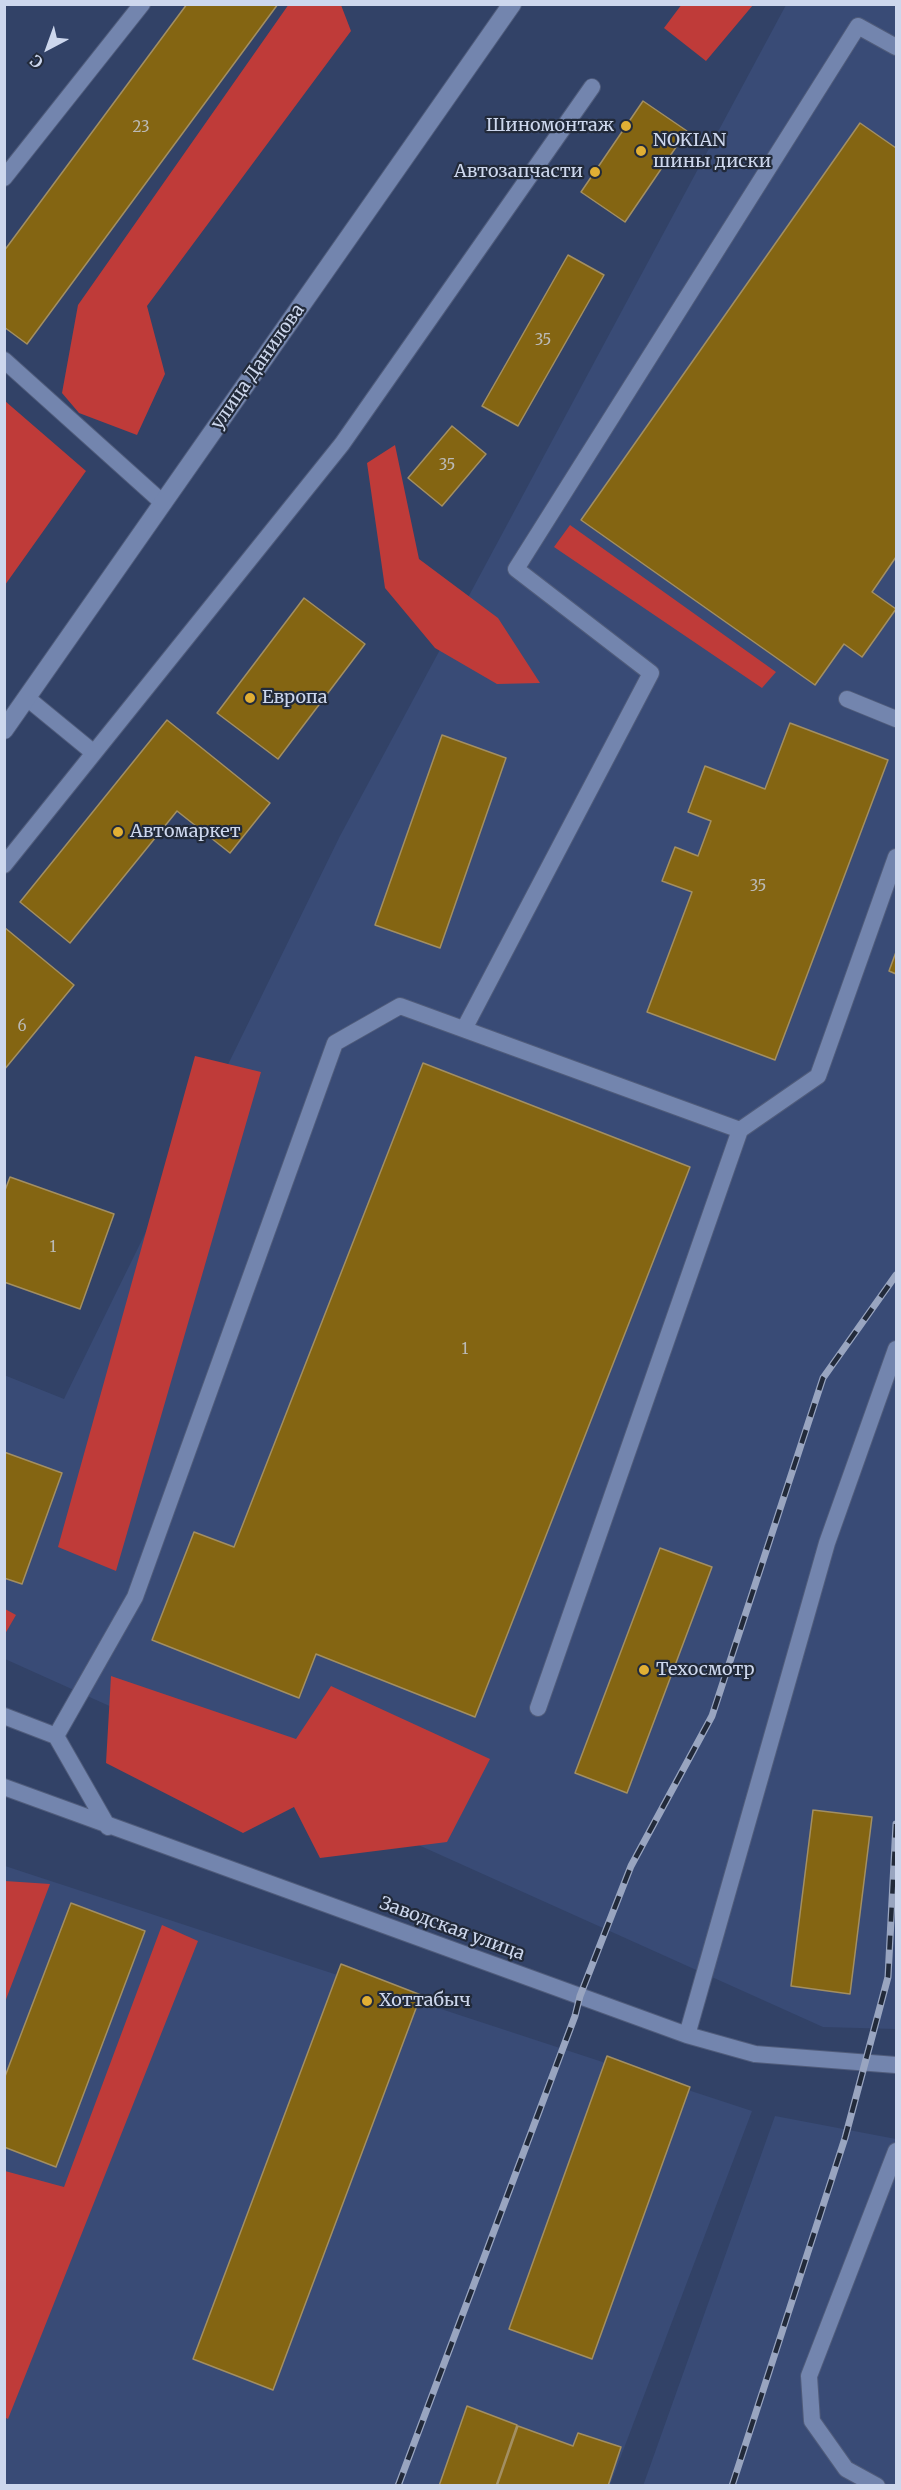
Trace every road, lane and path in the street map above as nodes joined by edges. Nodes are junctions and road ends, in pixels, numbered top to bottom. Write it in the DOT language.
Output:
graph roads {
  1 [pos="142,4"];
  2 [pos="512,4"];
  3 [pos="897,47"];
  4 [pos="592,87"];
  5 [pos="4,178"];
  6 [pos="4,360"];
  7 [pos="163,503"];
  8 [pos="27,698"];
  9 [pos="847,699"];
  10 [pos="897,719"];
  11 [pos="4,730"];
  12 [pos="94,753"];
  13 [pos="897,857"];
  14 [pos="4,864"];
  15 [pos="464,1029"];
  16 [pos="740,1130"];
  17 [pos="897,1349"];
  18 [pos="538,1708"];
  19 [pos="4,1716"];
  20 [pos="56,1736"];
  21 [pos="4,1787"];
  22 [pos="108,1827"];
  23 [pos="687,2035"];
  24 [pos="897,2065"];
  25 [pos="897,2151"];
  26 [pos="877,2486"];
  1 -- 5 [label="lane"];
  2 -- 7 [label="main road, улица Данилова"];
  3 -- 15 [label="lane"];
  4 -- 12 [label="lane"];
  6 -- 7 [label="lane"];
  7 -- 8 [label="main road, улица Данилова"];
  8 -- 11 [label="main road, улица Данилова"];
  8 -- 12 [label="lane"];
  9 -- 10 [label="lane"];
  12 -- 14 [label="lane"];
  13 -- 16 [label="lane"];
  15 -- 16 [label="lane"];
  15 -- 20 [label="lane"];
  16 -- 18 [label="lane"];
  17 -- 23 [label="lane"];
  19 -- 20 [label="lane"];
  20 -- 22 [label="lane"];
  21 -- 22 [label="lane, Заводская улица"];
  22 -- 23 [label="lane, Заводская улица"];
  23 -- 24 [label="lane, Заводская улица"];
  25 -- 26 [label="lane"];
}
